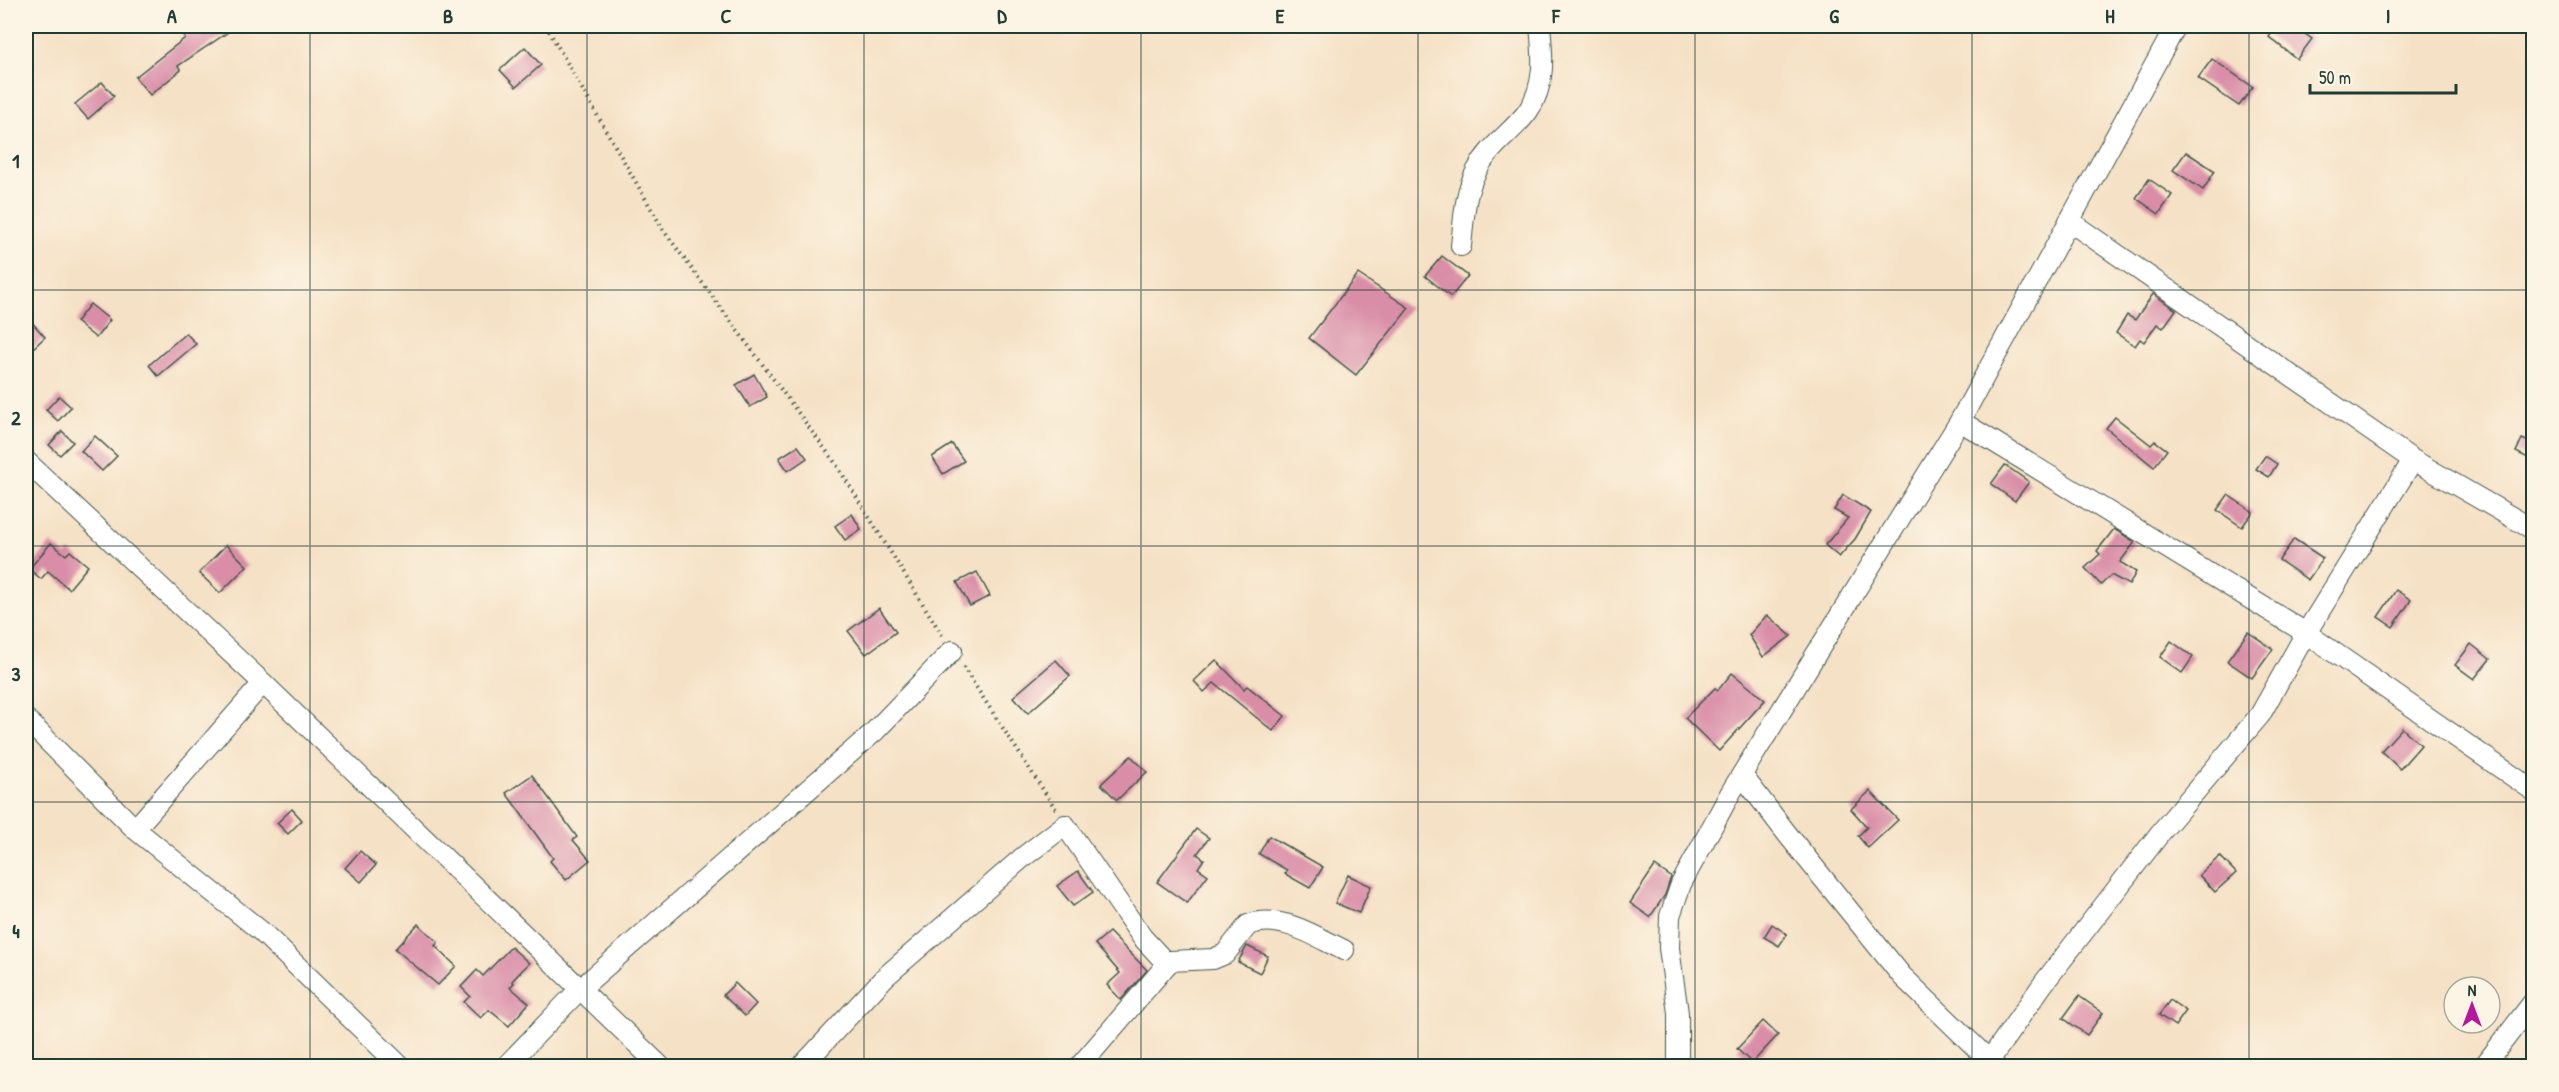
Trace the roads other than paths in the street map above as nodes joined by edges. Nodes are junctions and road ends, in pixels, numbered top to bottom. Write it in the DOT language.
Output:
graph roads {
  1 [pos="1540,26"];
  2 [pos="2176,26"];
  3 [pos="2069,221"];
  4 [pos="1461,246"];
  5 [pos="1960,421"];
  6 [pos="2413,460"];
  7 [pos="26,461"];
  8 [pos="2534,530"];
  9 [pos="2306,633"];
  10 [pos="952,651"];
  11 [pos="263,683"];
  12 [pos="26,719"];
  13 [pos="1742,775"];
  14 [pos="2534,791"];
  15 [pos="135,829"];
  16 [pos="1344,950"];
  17 [pos="1167,964"];
  18 [pos="580,989"];
  19 [pos="2534,1001"];
  20 [pos="1992,1064"];
  21 [pos="400,1066"];
  22 [pos="506,1066"];
  23 [pos="660,1066"];
  24 [pos="802,1066"];
  25 [pos="1080,1066"];
  26 [pos="1678,1066"];
  27 [pos="2484,1066"];
  1 -- 4 [label="street"];
  2 -- 3 [label="street"];
  3 -- 5 [label="street"];
  3 -- 6 [label="street"];
  5 -- 9 [label="street"];
  5 -- 13 [label="street"];
  6 -- 8 [label="street"];
  6 -- 9 [label="street"];
  7 -- 11 [label="street"];
  9 -- 14 [label="street"];
  9 -- 20 [label="street"];
  10 -- 18 [label="street"];
  11 -- 15 [label="street"];
  11 -- 18 [label="street"];
  12 -- 15 [label="street"];
  13 -- 20 [label="street"];
  13 -- 26 [label="street"];
  15 -- 21 [label="street"];
  16 -- 17 [label="street"];
  17 -- 24 [label="street"];
  17 -- 25 [label="street"];
  18 -- 22 [label="street"];
  18 -- 23 [label="street"];
  19 -- 27 [label="street"];
}
